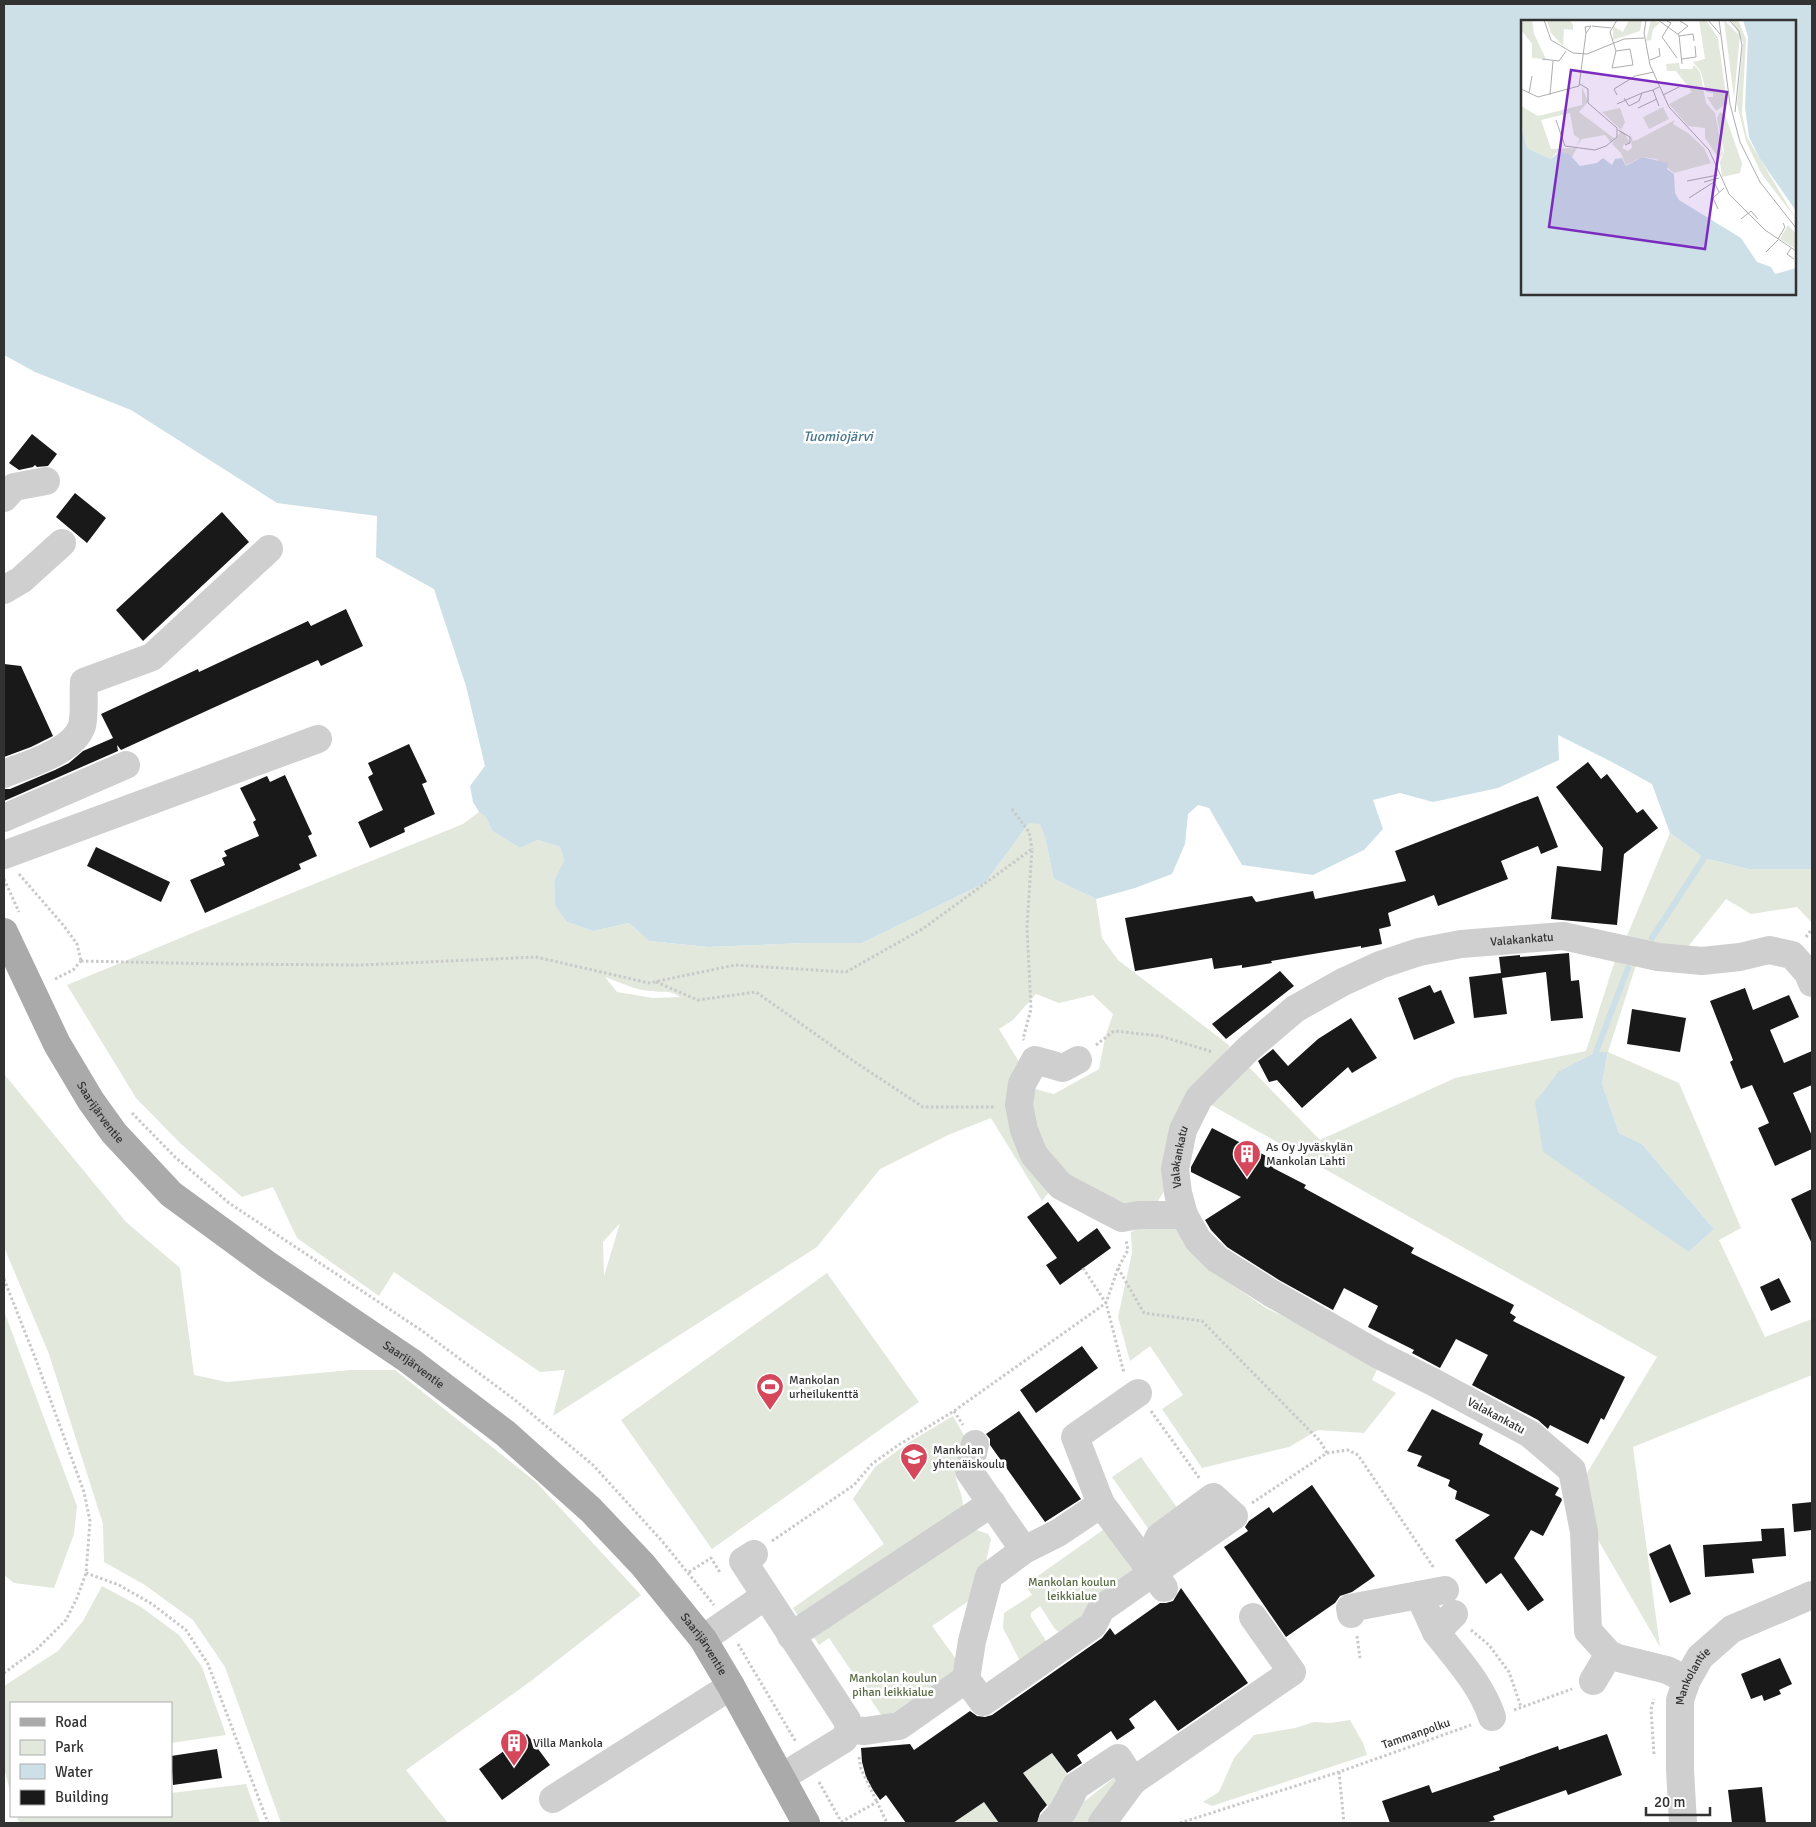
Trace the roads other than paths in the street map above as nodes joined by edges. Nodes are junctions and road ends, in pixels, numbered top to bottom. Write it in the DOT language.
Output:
graph roads {
  1 [pos="46,481"];
  2 [pos="4,498"];
  3 [pos="62,542"];
  4 [pos="269,550"];
  5 [pos="4,590"];
  6 [pos="318,740"];
  7 [pos="126,765"];
  8 [pos="4,774"];
  9 [pos="4,818"];
  10 [pos="8,862"];
  11 [pos="4,932"];
  12 [pos="1812,983"];
  13 [pos="1078,1060"];
  14 [pos="1184,1215"];
  15 [pos="1138,1393"];
  16 [pos="968,1434"];
  17 [pos="992,1504"];
  18 [pos="1101,1504"];
  19 [pos="1024,1550"];
  20 [pos="754,1554"];
  21 [pos="1154,1576"];
  22 [pos="1812,1595"];
  23 [pos="765,1596"];
  24 [pos="1253,1617"];
  25 [pos="1354,1623"];
  26 [pos="791,1636"];
  27 [pos="703,1639"];
  28 [pos="1609,1654"];
  29 [pos="966,1679"];
  30 [pos="1687,1680"];
  31 [pos="1593,1682"];
  32 [pos="732,1686"];
  33 [pos="1492,1718"];
  34 [pos="850,1740"];
  35 [pos="782,1777"];
  36 [pos="1134,1781"];
  37 [pos="554,1799"];
  38 [pos="806,1823"];
  39 [pos="1052,1823"];
  40 [pos="1102,1823"];
  41 [pos="1683,1823"];
  1 -- 2 [label="street"];
  3 -- 5 [label="street"];
  4 -- 8 [label="street"];
  6 -- 10 [label="street"];
  7 -- 9 [label="street"];
  11 -- 27 [label="main road, Saarijärventie"];
  12 -- 14 [label="street, Valakankatu"];
  13 -- 14 [label="street"];
  14 -- 28 [label="street, Valakankatu"];
  15 -- 18 [label="street"];
  16 -- 17 [label="street"];
  17 -- 19 [label="street"];
  17 -- 26 [label="street"];
  18 -- 19 [label="street"];
  18 -- 21 [label="street"];
  19 -- 29 [label="street"];
  20 -- 23 [label="street"];
  21 -- 21 [label="street"];
  21 -- 29 [label="street"];
  22 -- 30 [label="street, Mankolantie"];
  23 -- 26 [label="street"];
  23 -- 27 [label="street"];
  24 -- 36 [label="street"];
  25 -- 33 [label="street"];
  26 -- 34 [label="street"];
  27 -- 32 [label="main road, Saarijärventie"];
  28 -- 30 [label="street, Valakankatu"];
  28 -- 31 [label="street"];
  29 -- 34 [label="street"];
  30 -- 41 [label="street, Mankolantie"];
  32 -- 35 [label="main road, Saarijärventie"];
  32 -- 37 [label="street"];
  34 -- 35 [label="street"];
  35 -- 38 [label="main road, Saarijärventie"];
  36 -- 39 [label="street"];
  36 -- 40 [label="street"];
}
